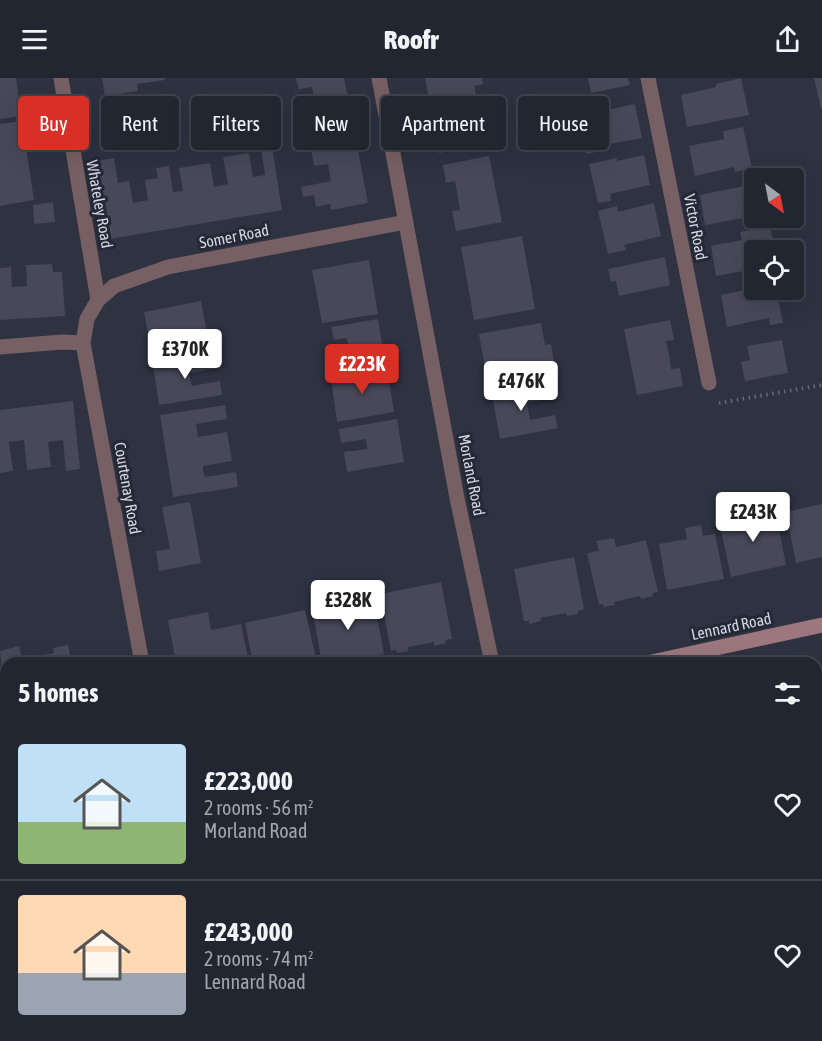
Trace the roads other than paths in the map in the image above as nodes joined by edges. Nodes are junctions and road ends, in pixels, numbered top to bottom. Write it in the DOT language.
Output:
graph roads {
  1 [pos="61,78"];
  2 [pos="379,78"];
  3 [pos="648,78"];
  4 [pos="406,222"];
  5 [pos="99,300"];
  6 [pos="87,319"];
  7 [pos="83,343"];
  8 [pos="0,347"];
  9 [pos="709,383"];
  10 [pos="822,625"];
  11 [pos="141,657"];
  12 [pos="491,657"];
  13 [pos="675,657"];
  1 -- 5 [label="street, Whateley Road"];
  2 -- 4 [label="street, Morland Road"];
  3 -- 9 [label="street, Victor Road"];
  4 -- 5 [label="street, Somer Road"];
  4 -- 12 [label="street, Morland Road"];
  5 -- 6 [label="street, Somer Road"];
  6 -- 7 [label="street, Courtenay Road"];
  7 -- 8 [label="street"];
  7 -- 11 [label="street, Courtenay Road"];
  10 -- 13 [label="street, Lennard Road"];
}
